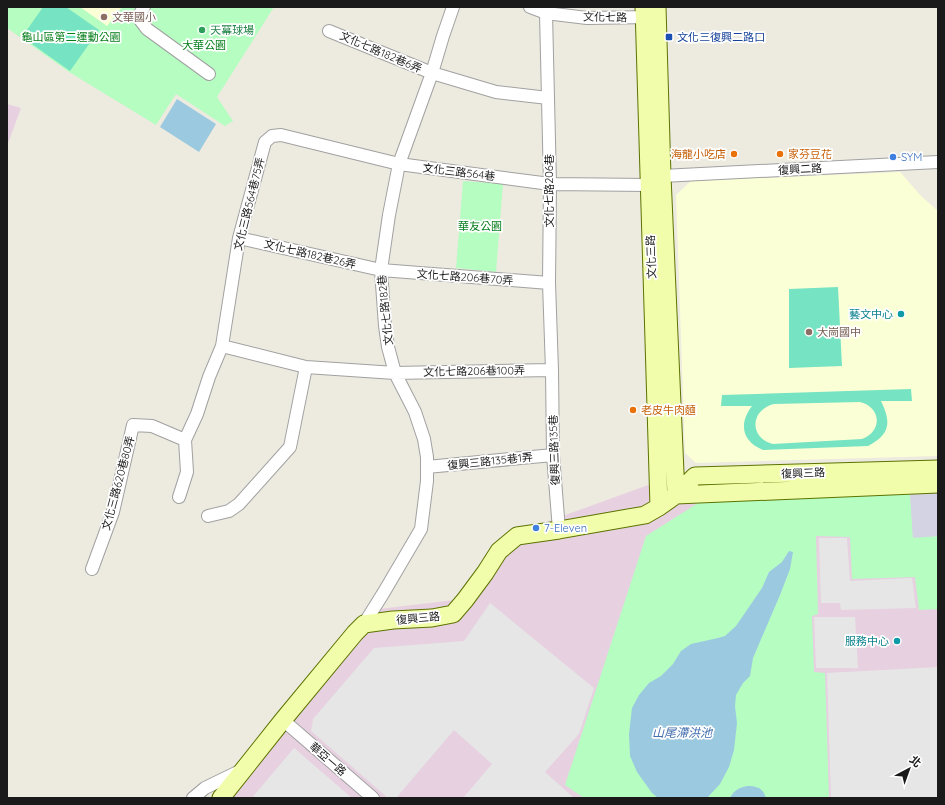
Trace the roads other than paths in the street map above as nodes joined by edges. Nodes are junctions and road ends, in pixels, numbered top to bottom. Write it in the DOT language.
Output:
graph roads {
  1 [pos="144,7"];
  2 [pos="453,7"];
  3 [pos="530,7"];
  4 [pos="651,12"];
  5 [pos="546,13"];
  6 [pos="329,31"];
  7 [pos="432,73"];
  8 [pos="209,74"];
  9 [pos="548,98"];
  10 [pos="272,136"];
  11 [pos="938,162"];
  12 [pos="399,164"];
  13 [pos="655,180"];
  14 [pos="550,184"];
  15 [pos="239,238"];
  16 [pos="381,270"];
  17 [pos="549,283"];
  18 [pos="222,346"];
  19 [pos="306,367"];
  20 [pos="552,370"];
  21 [pos="395,373"];
  22 [pos="185,440"];
  23 [pos="553,455"];
  24 [pos="427,467"];
  25 [pos="938,469"];
  26 [pos="938,484"];
  27 [pos="676,495"];
  28 [pos="179,497"];
  29 [pos="659,507"];
  30 [pos="208,516"];
  31 [pos="559,530"];
  32 [pos="92,569"];
  33 [pos="364,624"];
  34 [pos="283,720"];
  35 [pos="244,768"];
  36 [pos="193,798"];
  37 [pos="222,798"];
  38 [pos="373,798"];
  1 -- 8 [label="street"];
  2 -- 7 [label="street, 文化七路182巷"];
  3 -- 5 [label="street, 文化七路"];
  4 -- 5 [label="street, 文化七路"];
  4 -- 13 [label="street, 文化三路"];
  5 -- 9 [label="street, 文化七路206巷"];
  6 -- 7 [label="street, 文化七路182巷6弄"];
  7 -- 9 [label="street, 文化七路182巷6弄"];
  7 -- 12 [label="street, 文化七路182巷"];
  9 -- 14 [label="street, 文化七路206巷"];
  10 -- 12 [label="street, 文化三路564巷"];
  10 -- 15 [label="street, 文化三路564巷75弄"];
  11 -- 13 [label="street, 復興二路"];
  12 -- 14 [label="street, 文化三路564巷"];
  12 -- 16 [label="street, 文化七路182巷"];
  13 -- 14 [label="street, 文化三路564巷"];
  13 -- 27 [label="street, 文化三路"];
  13 -- 29 [label="street, 文化三路"];
  14 -- 17 [label="street, 文化七路206巷"];
  15 -- 16 [label="street, 文化七路182巷26弄"];
  15 -- 18 [label="street, 文化三路564巷75弄"];
  16 -- 17 [label="street, 文化七路206巷70弄"];
  16 -- 21 [label="street, 文化七路182巷"];
  17 -- 20 [label="street, 文化七路206巷"];
  18 -- 19 [label="street"];
  18 -- 22 [label="street"];
  19 -- 21 [label="street, 文化七路206巷100弄"];
  19 -- 30 [label="street"];
  20 -- 21 [label="street, 文化七路206巷100弄"];
  20 -- 23 [label="street, 復興三路135巷"];
  21 -- 24 [label="street, 文化七路182巷"];
  22 -- 28 [label="street"];
  22 -- 32 [label="street, 文化三路620巷80弄"];
  23 -- 24 [label="street, 復興三路135巷1弄"];
  23 -- 31 [label="street, 復興三路135巷"];
  24 -- 33 [label="street, 文化七路182巷"];
  25 -- 27 [label="street, 復興三路"];
  26 -- 27 [label="street, 復興三路"];
  27 -- 29 [label="street, 復興三路"];
  29 -- 31 [label="street, 復興三路"];
  31 -- 33 [label="street, 復興三路"];
  33 -- 34 [label="street"];
  34 -- 35 [label="street"];
  34 -- 38 [label="street, 華亞一路"];
  35 -- 36 [label="street"];
  35 -- 37 [label="street"];
}
